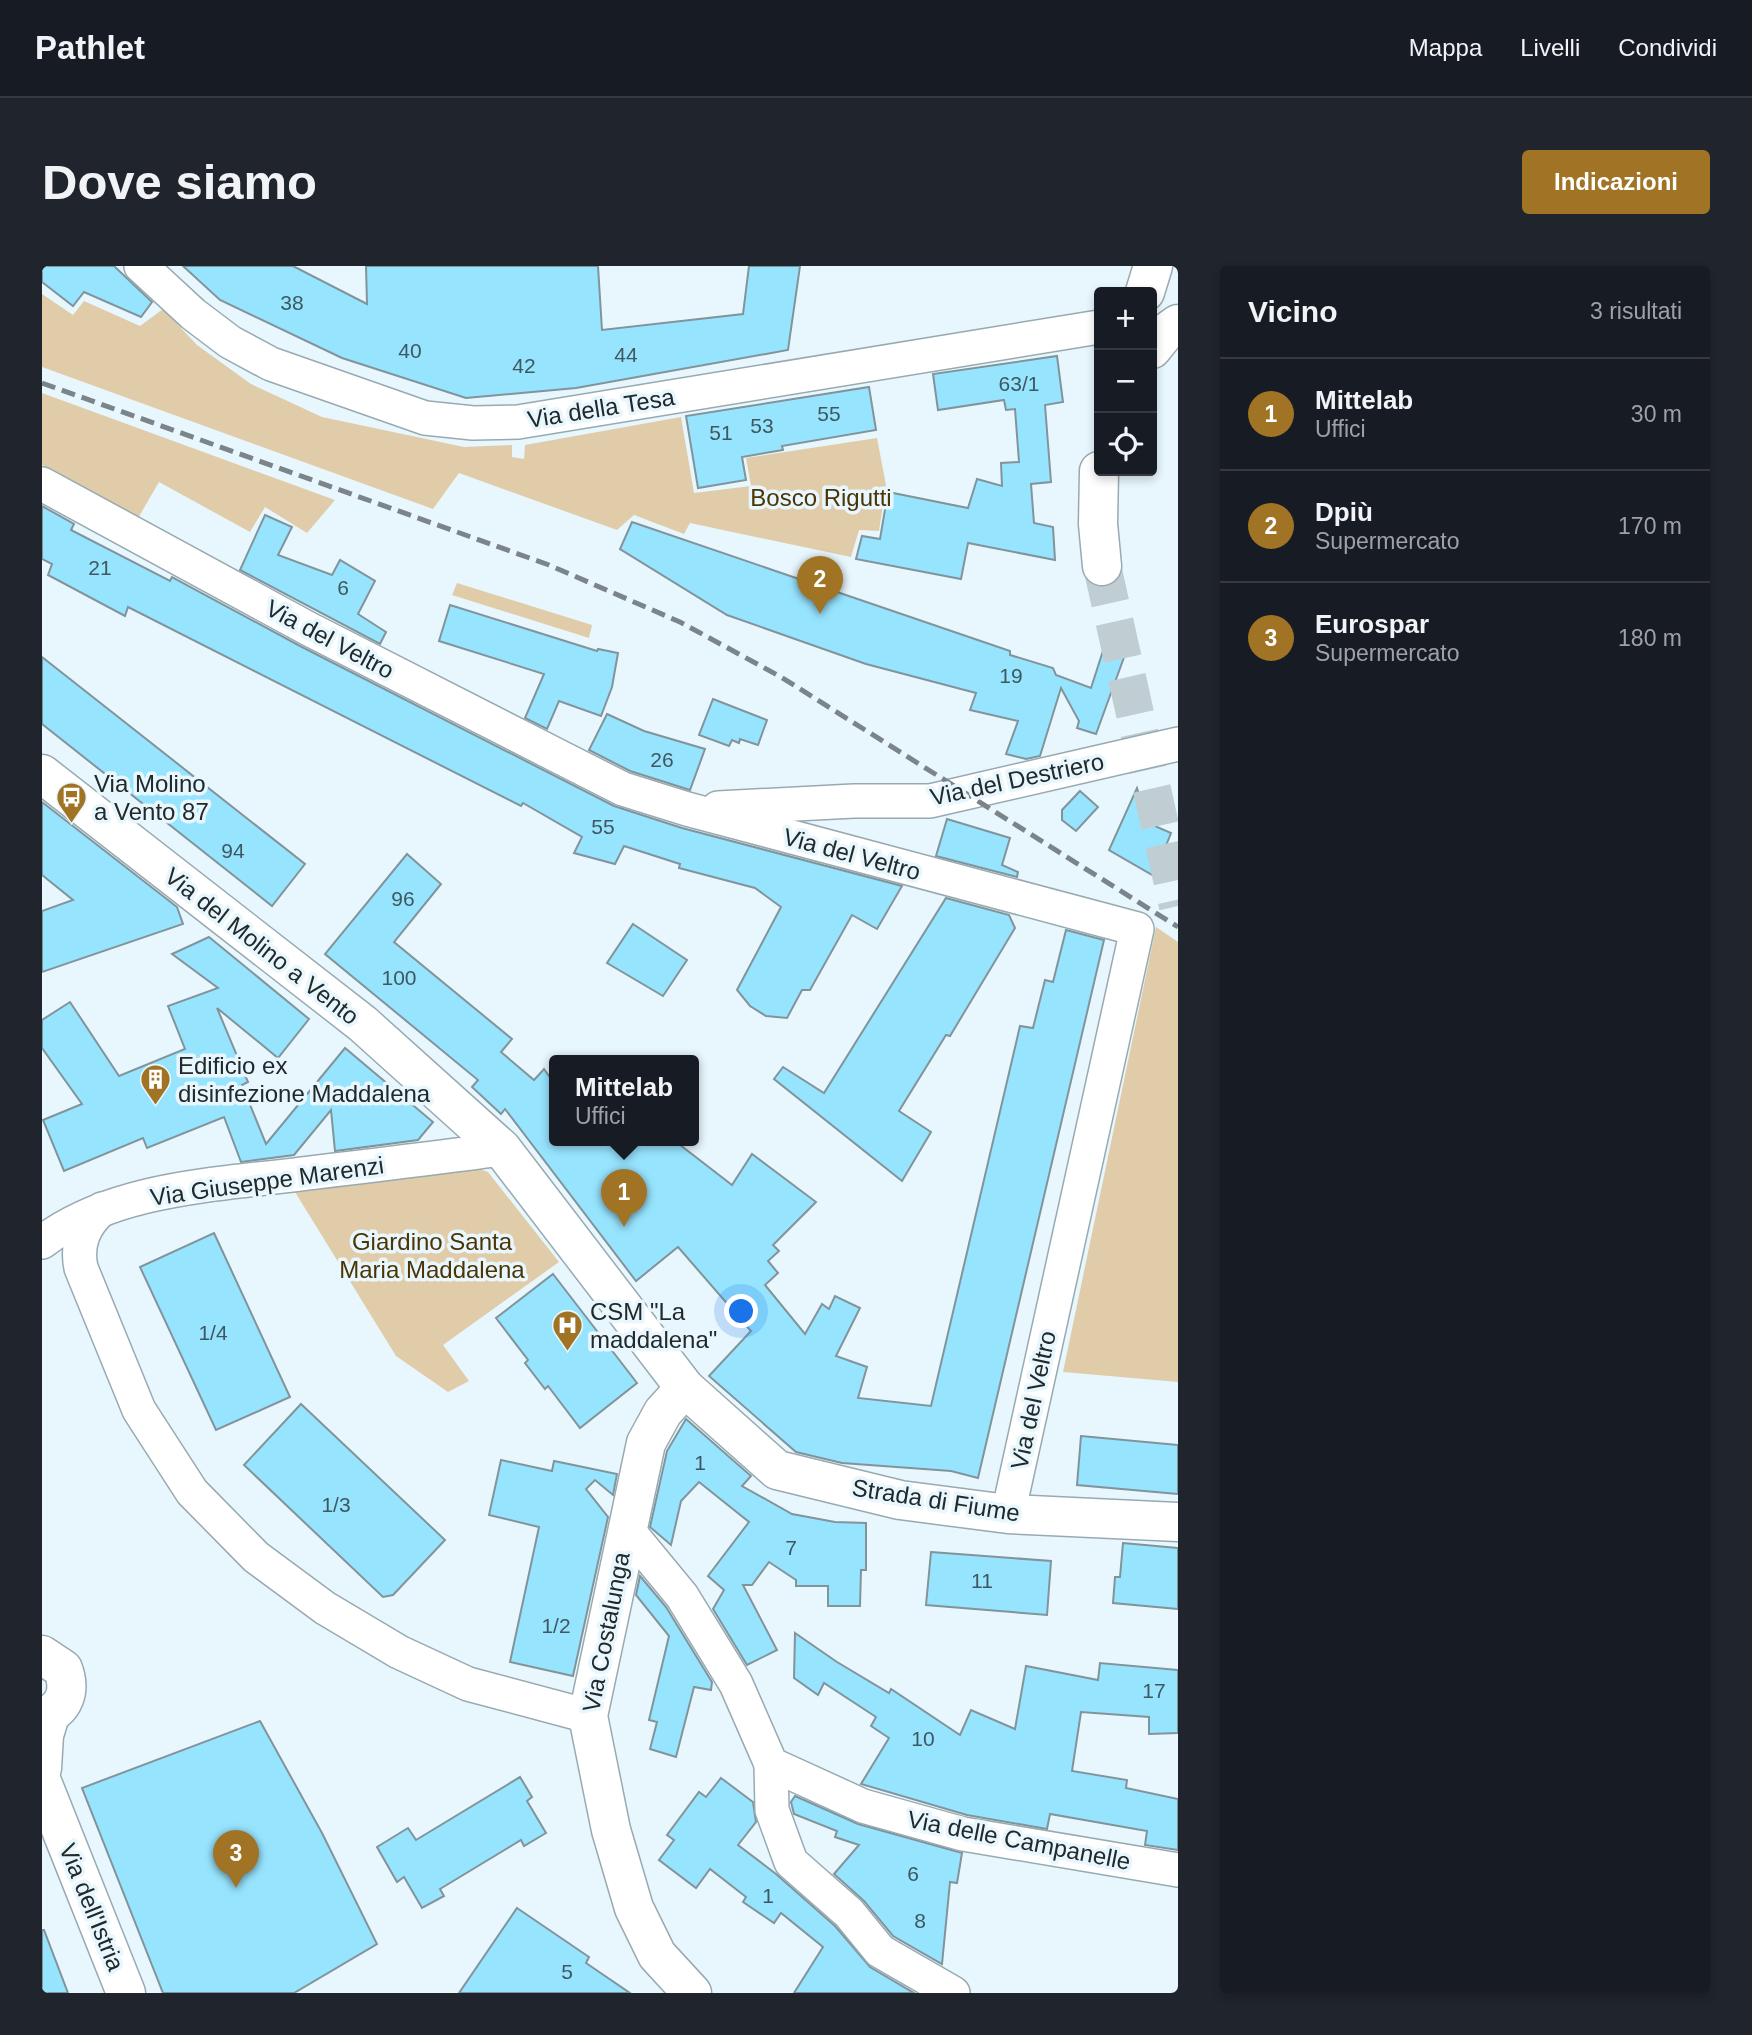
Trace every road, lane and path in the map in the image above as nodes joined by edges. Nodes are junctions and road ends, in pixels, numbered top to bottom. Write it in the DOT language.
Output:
graph roads {
  1 [pos="142,266"];
  2 [pos="1153,266"];
  3 [pos="1147,287"];
  4 [pos="1178,324"];
  5 [pos="1094,328"];
  6 [pos="1157,343"];
  7 [pos="1099,476"];
  8 [pos="42,484"];
  9 [pos="1102,566"];
  10 [pos="1178,744"];
  11 [pos="42,774"];
  12 [pos="687,810"];
  13 [pos="502,1149"];
  14 [pos="102,1209"];
  15 [pos="42,1242"];
  16 [pos="42,1248"];
  17 [pos="81,1268"];
  18 [pos="685,1388"];
  19 [pos="1008,1514"];
  20 [pos="1178,1522"];
  21 [pos="626,1528"];
  22 [pos="42,1655"];
  23 [pos="46,1716"];
  24 [pos="588,1716"];
  25 [pos="771,1764"];
  26 [pos="42,1768"];
  27 [pos="42,1782"];
  28 [pos="1178,1870"];
  29 [pos="126,1993"];
  30 [pos="692,1993"];
  31 [pos="953,1993"];
  1 -- 5 [label="street, Via della Tesa"];
  2 -- 3 [label="main road"];
  4 -- 6 [label="main road"];
  7 -- 9 [label="main road"];
  8 -- 12 [label="street, Via del Veltro"];
  10 -- 12 [label="street, Via del Destriero"];
  11 -- 13 [label="main road, Via del Molino a Vento"];
  12 -- 19 [label="street, Via del Veltro"];
  13 -- 14 [label="street, Via Giuseppe Marenzi"];
  13 -- 18 [label="main road, Via del Molino a Vento"];
  14 -- 15 [label="street, Via Giuseppe Marenzi"];
  14 -- 17 [label="street"];
  16 -- 17 [label="street"];
  17 -- 24 [label="street"];
  18 -- 19 [label="main road, Strada di Fiume"];
  18 -- 21 [label="main road, Via Costalunga"];
  19 -- 20 [label="main road, Strada di Fiume"];
  21 -- 24 [label="main road, Via Costalunga"];
  21 -- 25 [label="street"];
  22 -- 23 [label="main road"];
  23 -- 26 [label="main road"];
  24 -- 30 [label="main road, Via Costalunga"];
  25 -- 28 [label="street, Via delle Campanelle"];
  25 -- 31 [label="street"];
  27 -- 29 [label="main road, Via dell'Istria"];
}
